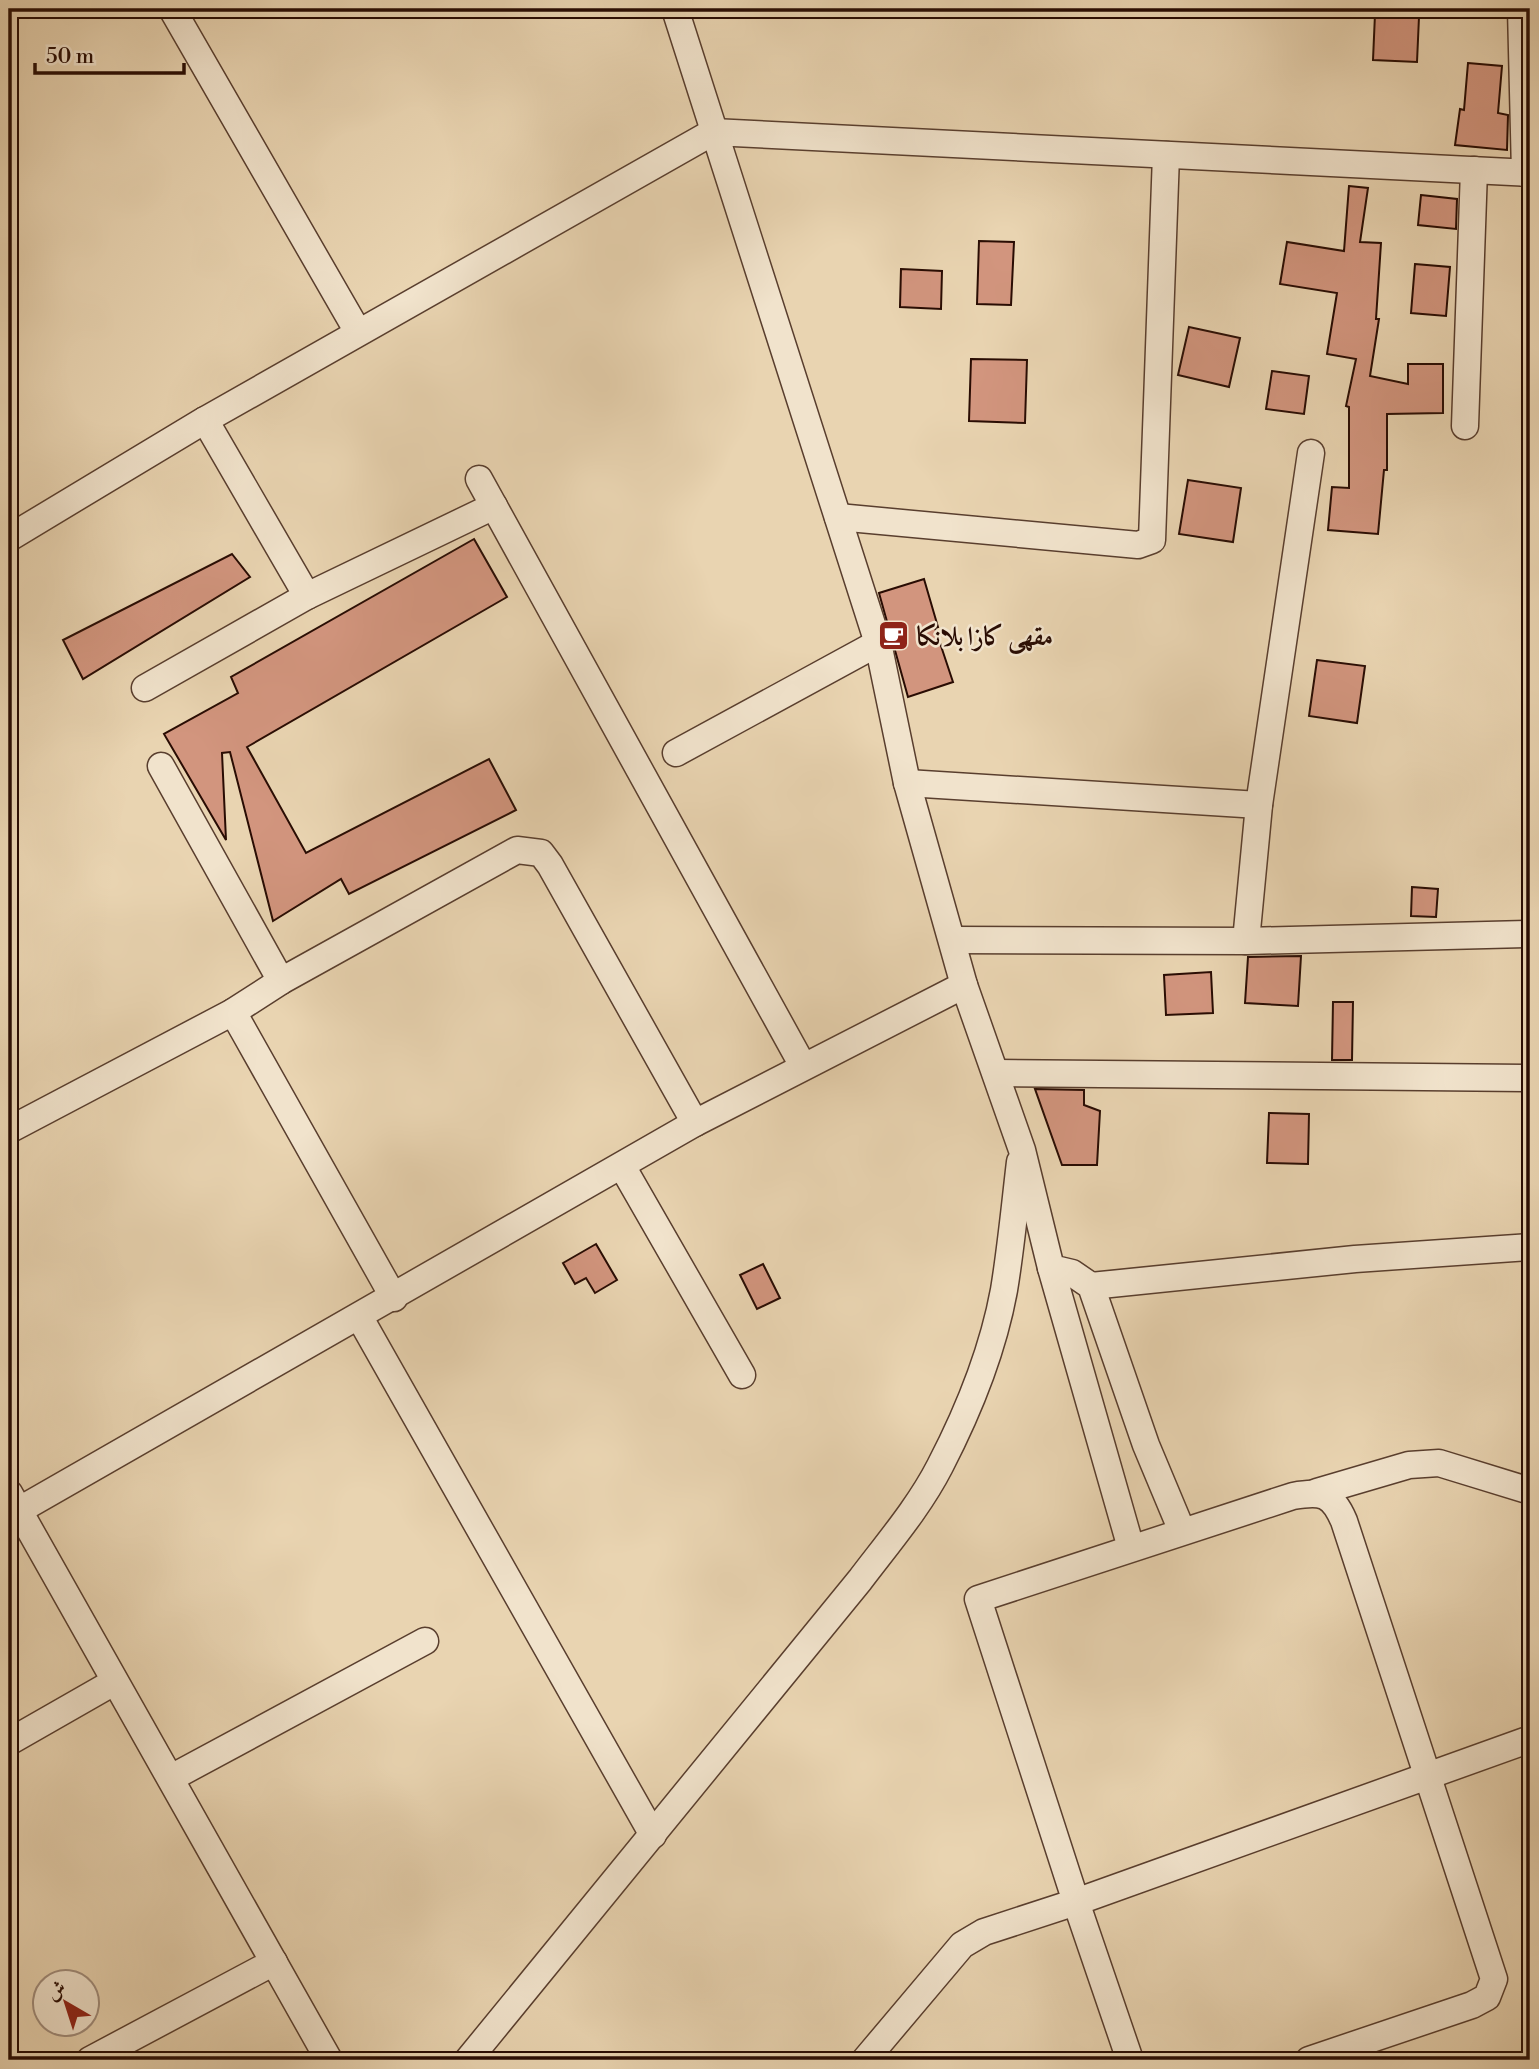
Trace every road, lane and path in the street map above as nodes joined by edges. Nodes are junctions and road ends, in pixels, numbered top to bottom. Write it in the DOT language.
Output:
graph roads {
  1 [pos="172,9"];
  2 [pos="675,9"];
  3 [pos="1521,9"];
  4 [pos="713,132"];
  5 [pos="1166,155"];
  6 [pos="1474,170"];
  7 [pos="1528,173"];
  8 [pos="358,332"];
  9 [pos="205,420"];
  10 [pos="1465,426"];
  11 [pos="1311,453"];
  12 [pos="479,479"];
  13 [pos="494,506"];
  14 [pos="838,517"];
  15 [pos="9,538"];
  16 [pos="307,596"];
  17 [pos="878,643"];
  18 [pos="145,688"];
  19 [pos="676,753"];
  20 [pos="161,766"];
  21 [pos="907,783"];
  22 [pos="1259,805"];
  23 [pos="1530,934"];
  24 [pos="953,940"];
  25 [pos="1247,941"];
  26 [pos="281,981"];
  27 [pos="964,985"];
  28 [pos="233,1013"];
  29 [pos="803,1066"];
  30 [pos="996,1073"];
  31 [pos="1530,1078"];
  32 [pos="695,1123"];
  33 [pos="9,1130"];
  34 [pos="1022,1150"];
  35 [pos="622,1167"];
  36 [pos="1530,1247"];
  37 [pos="1051,1268"];
  38 [pos="1091,1286"];
  39 [pos="394,1298"];
  40 [pos="360,1318"];
  41 [pos="742,1375"];
  42 [pos="1530,1491"];
  43 [pos="1317,1492"];
  44 [pos="12,1507"];
  45 [pos="1182,1531"];
  46 [pos="1131,1548"];
  47 [pos="425,1641"];
  48 [pos="114,1682"];
  49 [pos="9,1742"];
  50 [pos="1530,1742"];
  51 [pos="1425,1774"];
  52 [pos="171,1778"];
  53 [pos="653,1835"];
  54 [pos="1076,1902"];
  55 [pos="274,1962"];
  56 [pos="90,2060"];
  57 [pos="329,2060"];
  58 [pos="468,2060"];
  59 [pos="865,2060"];
  60 [pos="1130,2060"];
  61 [pos="1309,2060"];
  1 -- 8 [label="street"];
  2 -- 4 [label="street"];
  3 -- 7 [label="street"];
  4 -- 5 [label="street"];
  4 -- 8 [label="street"];
  4 -- 14 [label="street"];
  5 -- 6 [label="street"];
  5 -- 14 [label="street"];
  6 -- 7 [label="street"];
  6 -- 10 [label="street"];
  8 -- 9 [label="street"];
  9 -- 15 [label="street"];
  9 -- 16 [label="street"];
  11 -- 22 [label="street"];
  12 -- 13 [label="street"];
  13 -- 16 [label="street"];
  13 -- 29 [label="street"];
  14 -- 17 [label="street"];
  16 -- 18 [label="street"];
  17 -- 19 [label="street"];
  17 -- 21 [label="street"];
  20 -- 26 [label="street"];
  21 -- 22 [label="street"];
  21 -- 24 [label="street"];
  22 -- 25 [label="street"];
  23 -- 25 [label="street"];
  24 -- 25 [label="street"];
  24 -- 27 [label="street"];
  26 -- 28 [label="street"];
  26 -- 32 [label="street"];
  27 -- 29 [label="street"];
  27 -- 30 [label="street"];
  28 -- 33 [label="street"];
  28 -- 39 [label="street"];
  29 -- 32 [label="street"];
  30 -- 31 [label="street"];
  30 -- 34 [label="street"];
  32 -- 35 [label="street"];
  34 -- 37 [label="street"];
  34 -- 53 [label="street"];
  35 -- 39 [label="street"];
  35 -- 41 [label="street"];
  36 -- 38 [label="street"];
  37 -- 38 [label="street"];
  37 -- 46 [label="street"];
  38 -- 45 [label="street"];
  39 -- 40 [label="street"];
  40 -- 44 [label="street"];
  40 -- 53 [label="street"];
  42 -- 43 [label="street"];
  43 -- 45 [label="street"];
  43 -- 51 [label="street"];
  44 -- 48 [label="street"];
  45 -- 46 [label="street"];
  46 -- 54 [label="street"];
  47 -- 52 [label="street"];
  48 -- 49 [label="street"];
  48 -- 52 [label="street"];
  50 -- 51 [label="street"];
  51 -- 54 [label="street"];
  51 -- 61 [label="street"];
  52 -- 55 [label="street"];
  53 -- 58 [label="street"];
  54 -- 59 [label="street"];
  54 -- 60 [label="street"];
  55 -- 56 [label="street"];
  55 -- 57 [label="street"];
}
